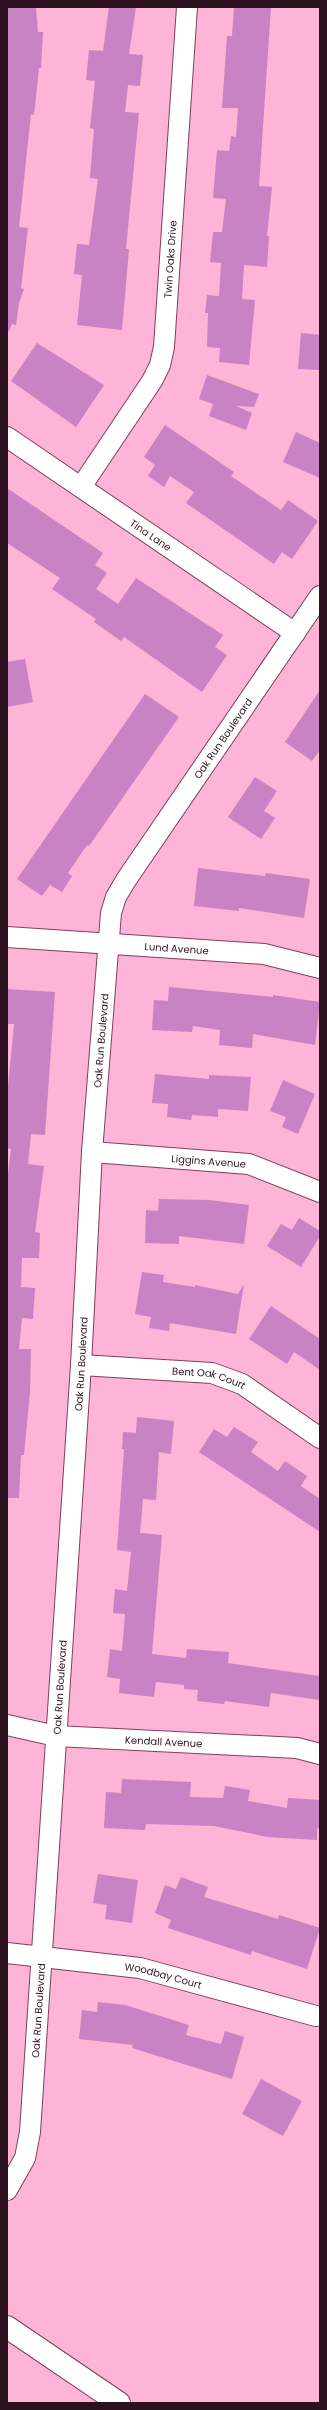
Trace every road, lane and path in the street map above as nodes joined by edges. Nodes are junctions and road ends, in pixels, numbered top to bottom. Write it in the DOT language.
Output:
graph roads {
  1 [pos="187,7"];
  2 [pos="7,437"];
  3 [pos="81,487"];
  4 [pos="320,596"];
  5 [pos="295,634"];
  6 [pos="7,937"];
  7 [pos="108,944"];
  8 [pos="320,968"];
  9 [pos="92,1152"];
  10 [pos="320,1192"];
  11 [pos="80,1365"];
  12 [pos="320,1438"];
  13 [pos="7,1725"];
  14 [pos="56,1736"];
  15 [pos="320,1754"];
  16 [pos="7,1953"];
  17 [pos="41,1955"];
  18 [pos="316,2016"];
  19 [pos="7,2190"];
  20 [pos="7,2327"];
  21 [pos="119,2403"];
  1 -- 3 [label="street, Twin Oaks Drive"];
  2 -- 3 [label="street, Tina Lane"];
  3 -- 5 [label="street, Tina Lane"];
  4 -- 5 [label="street, Oak Run Boulevard"];
  5 -- 7 [label="street, Oak Run Boulevard"];
  6 -- 7 [label="street, Lund Avenue"];
  7 -- 8 [label="street, Lund Avenue"];
  7 -- 9 [label="street, Oak Run Boulevard"];
  9 -- 10 [label="street, Liggins Avenue"];
  9 -- 11 [label="street, Oak Run Boulevard"];
  11 -- 12 [label="street, Bent Oak Court"];
  11 -- 14 [label="street, Oak Run Boulevard"];
  13 -- 14 [label="street, Kendall Avenue"];
  14 -- 15 [label="street, Kendall Avenue"];
  14 -- 17 [label="street, Oak Run Boulevard"];
  16 -- 17 [label="street, Woodbay Court"];
  17 -- 18 [label="street, Woodbay Court"];
  17 -- 19 [label="street, Oak Run Boulevard"];
  20 -- 21 [label="street"];
}
